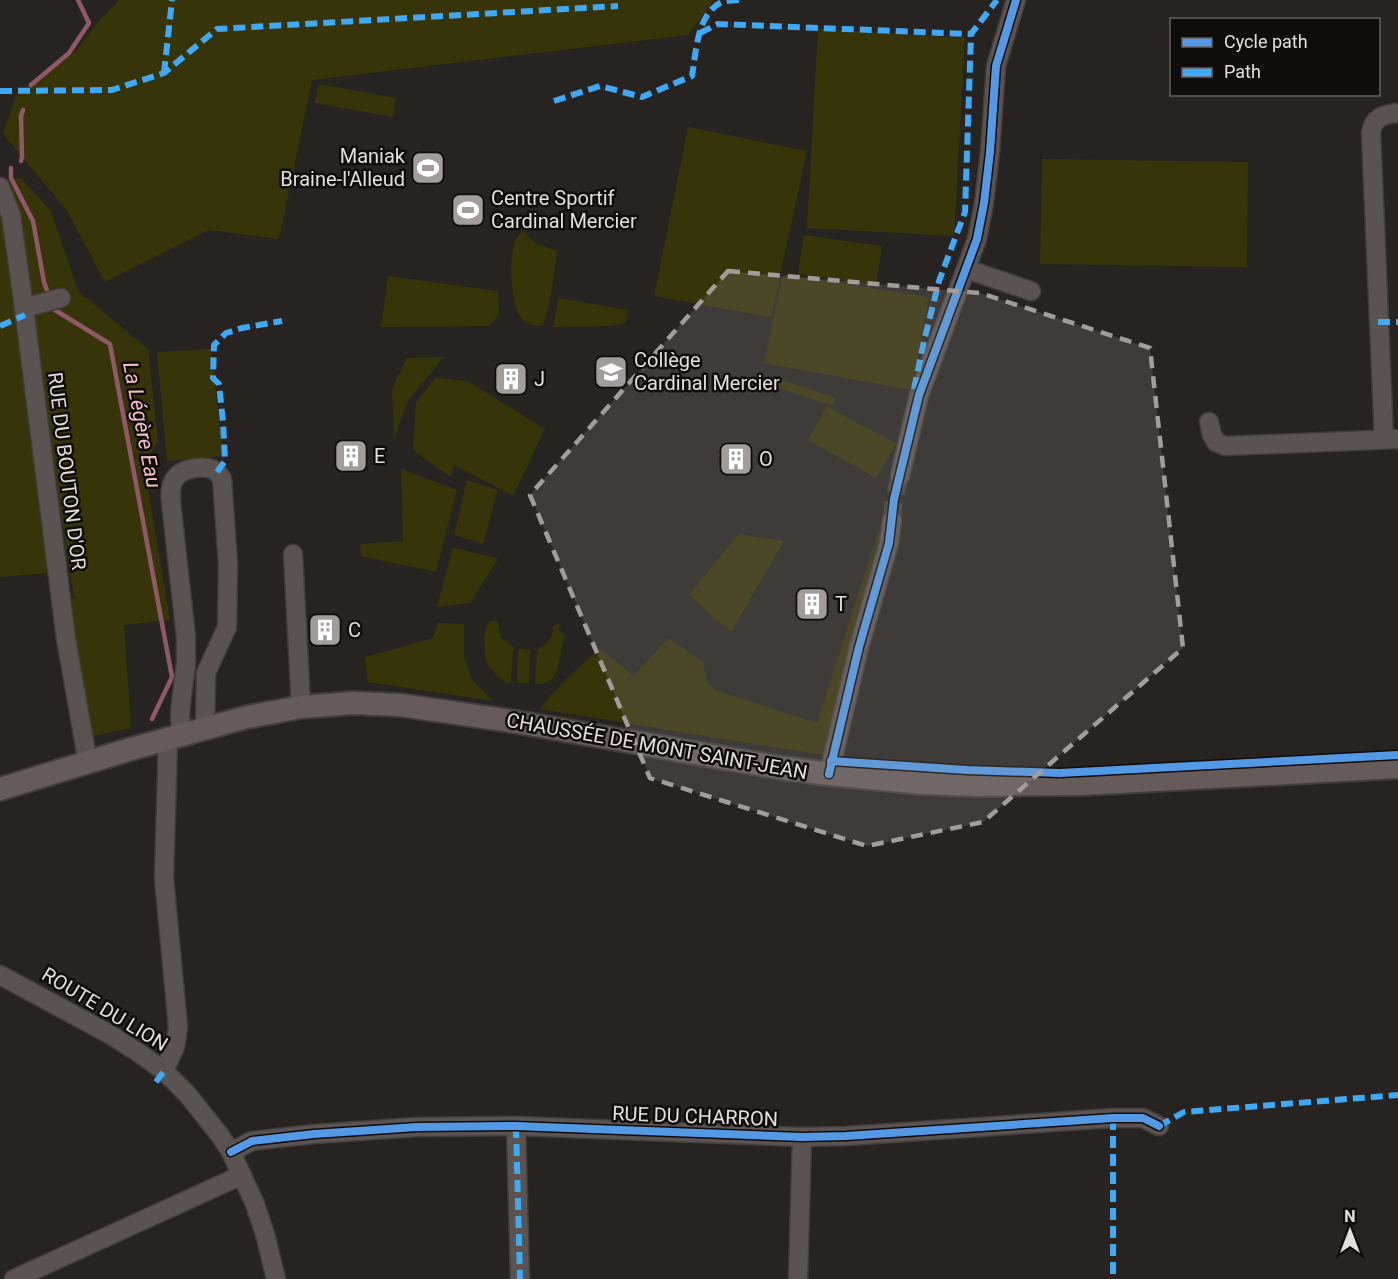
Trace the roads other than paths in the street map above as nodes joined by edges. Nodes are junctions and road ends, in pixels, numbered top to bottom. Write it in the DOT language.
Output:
graph roads {
  1 [pos="1016,0"];
  2 [pos="1398,113"];
  3 [pos="0,187"];
  4 [pos="966,269"];
  5 [pos="1031,291"];
  6 [pos="53,300"];
  7 [pos="24,308"];
  8 [pos="1209,422"];
  9 [pos="1391,439"];
  10 [pos="900,476"];
  11 [pos="892,520"];
  12 [pos="293,554"];
  13 [pos="301,707"];
  14 [pos="205,728"];
  15 [pos="174,737"];
  16 [pos="88,763"];
  17 [pos="1398,767"];
  18 [pos="828,774"];
  19 [pos="0,789"];
  20 [pos="0,975"];
  21 [pos="164,1071"];
  22 [pos="516,1126"];
  23 [pos="1159,1126"];
  24 [pos="802,1137"];
  25 [pos="231,1152"];
  26 [pos="242,1175"];
  27 [pos="14,1279"];
  28 [pos="276,1279"];
  29 [pos="520,1279"];
  30 [pos="798,1279"];
  1 -- 4 [label="street"];
  2 -- 9 [label="street"];
  3 -- 7 [label="street, RUE DU BOUTON D'OR"];
  4 -- 5 [label="street"];
  4 -- 10 [label="street"];
  6 -- 7 [label="street"];
  7 -- 16 [label="street, RUE DU BOUTON D'OR"];
  8 -- 9 [label="street"];
  11 -- 18 [label="street"];
  12 -- 13 [label="street"];
  13 -- 14 [label="main road, CHAUSSÉE DE MONT SAINT-JEAN"];
  13 -- 18 [label="main road, CHAUSSÉE DE MONT SAINT-JEAN"];
  14 -- 15 [label="main road, CHAUSSÉE DE MONT SAINT-JEAN"];
  14 -- 15 [label="street"];
  15 -- 16 [label="main road, CHAUSSÉE DE MONT SAINT-JEAN"];
  15 -- 21 [label="street"];
  16 -- 19 [label="main road, CHAUSSÉE DE MONT SAINT-JEAN"];
  17 -- 18 [label="main road, CHAUSSÉE DE MONT SAINT-JEAN"];
  20 -- 21 [label="street, ROUTE DU LION"];
  21 -- 25 [label="street, ROUTE DU LION"];
  22 -- 24 [label="street, RUE DU CHARRON"];
  22 -- 25 [label="street, RUE DU CHARRON"];
  22 -- 29 [label="street"];
  23 -- 24 [label="street, RUE DU CHARRON"];
  24 -- 30 [label="street"];
  25 -- 26 [label="street, ROUTE DU LION"];
  26 -- 27 [label="street"];
  26 -- 28 [label="street, ROUTE DU LION"];
}
